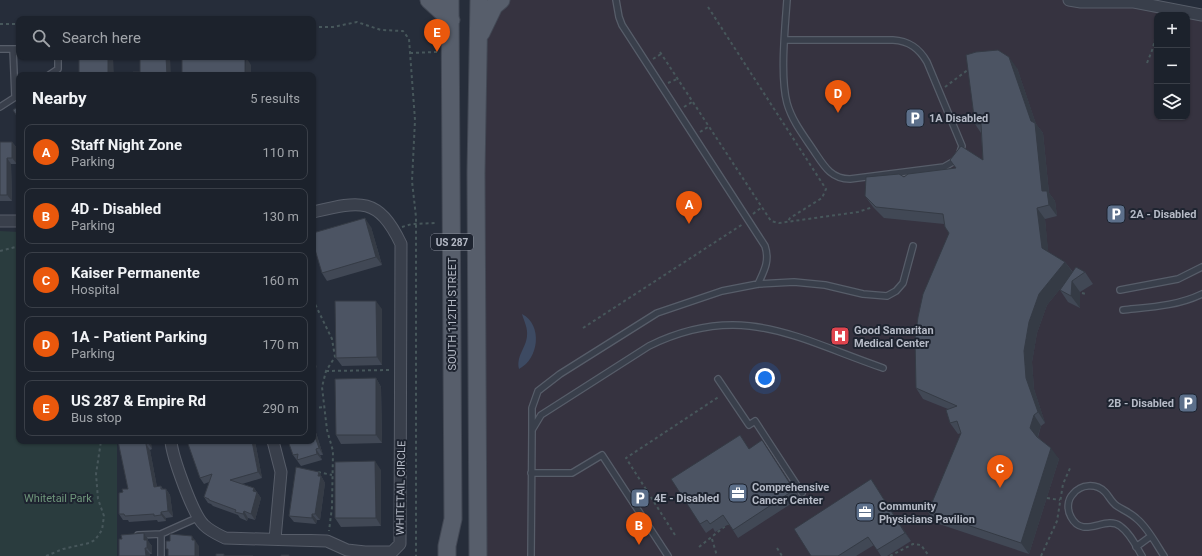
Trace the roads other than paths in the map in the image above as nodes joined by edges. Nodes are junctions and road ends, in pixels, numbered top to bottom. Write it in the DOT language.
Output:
graph roads {
  1 [pos="450,0"];
  2 [pos="479,0"];
  3 [pos="501,0"];
  4 [pos="616,0"];
  5 [pos="787,0"];
  6 [pos="1069,0"];
  7 [pos="1130,1"];
  8 [pos="431,8"];
  9 [pos="1202,15"];
  10 [pos="451,20"];
  11 [pos="479,39"];
  12 [pos="785,40"];
  13 [pos="0,49"];
  14 [pos="12,49"];
  15 [pos="16,49"];
  16 [pos="58,60"];
  17 [pos="54,72"];
  18 [pos="16,87"];
  19 [pos="16,97"];
  20 [pos="0,107"];
  21 [pos="316,211"];
  22 [pos="0,221"];
  23 [pos="16,221"];
  24 [pos="913,246"];
  25 [pos="1202,267"];
  26 [pos="758,284"];
  27 [pos="1120,290"];
  28 [pos="1202,294"];
  29 [pos="1123,310"];
  30 [pos="883,368"];
  31 [pos="718,379"];
  32 [pos="532,430"];
  33 [pos="171,444"];
  34 [pos="274,444"];
  35 [pos="531,473"];
  36 [pos="802,493"];
  37 [pos="199,517"];
  38 [pos="454,519"];
  39 [pos="161,534"];
  40 [pos="133,535"];
  41 [pos="1151,536"];
  42 [pos="275,539"];
  43 [pos="1136,547"];
  44 [pos="161,556"];
  45 [pos="447,556"];
  46 [pos="458,556"];
  47 [pos="478,556"];
  48 [pos="531,556"];
  49 [pos="668,556"];
  50 [pos="1142,556"];
  51 [pos="1164,556"];
  1 -- 10 [label="main road, SOUTH 112TH STREET / US 287"];
  2 -- 11 [label="main road, US 287"];
  3 -- 11 [label="main road"];
  4 -- 26 [label="lane"];
  5 -- 12 [label="lane"];
  6 -- 7 [label="street"];
  7 -- 9 [label="street"];
  8 -- 10 [label="main road"];
  10 -- 38 [label="main road, SOUTH 112TH STREET / US 287"];
  11 -- 47 [label="main road, US 287"];
  12 -- 12 [label="lane"];
  13 -- 14 [label="lane"];
  14 -- 15 [label="lane"];
  14 -- 18 [label="lane"];
  16 -- 17 [label="lane"];
  19 -- 20 [label="lane"];
  21 -- 42 [label="street, WHITETAIL CIRCLE"];
  22 -- 23 [label="street"];
  24 -- 26 [label="lane"];
  25 -- 27 [label="lane"];
  26 -- 32 [label="lane"];
  28 -- 29 [label="lane"];
  30 -- 32 [label="lane"];
  31 -- 36 [label="lane"];
  32 -- 35 [label="lane"];
  33 -- 37 [label="street, WHITETAIL CIRCLE"];
  34 -- 42 [label="street"];
  35 -- 48 [label="lane"];
  35 -- 49 [label="lane"];
  37 -- 39 [label="lane"];
  37 -- 42 [label="street, WHITETAIL CIRCLE"];
  38 -- 45 [label="main road, SOUTH 112TH STREET / US 287"];
  38 -- 46 [label="main road"];
  39 -- 40 [label="lane"];
  39 -- 44 [label="lane"];
  41 -- 43 [label="lane"];
  41 -- 43 [label="lane"];
  41 -- 51 [label="lane"];
  43 -- 50 [label="lane"];
}
